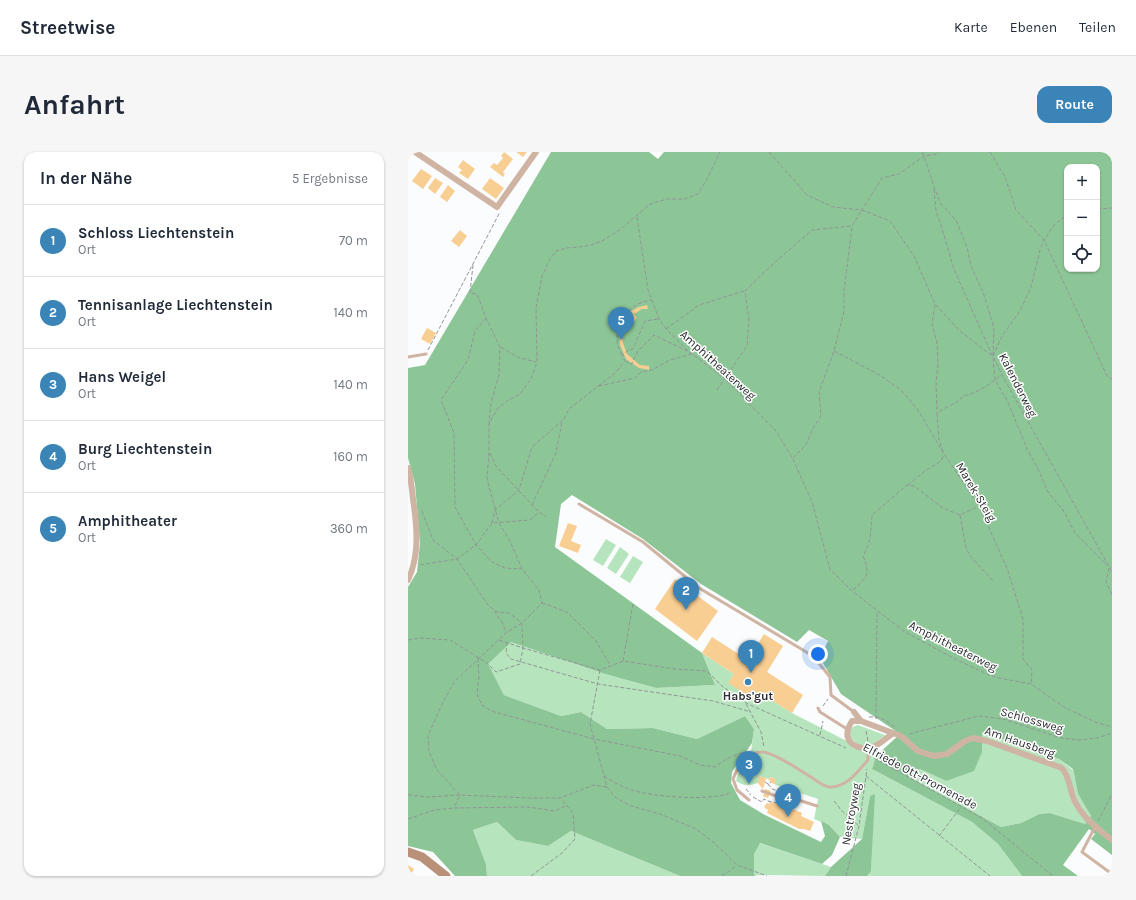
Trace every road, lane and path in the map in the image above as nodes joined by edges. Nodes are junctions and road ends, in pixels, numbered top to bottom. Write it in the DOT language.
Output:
graph roads {
  1 [pos="415,152"];
  2 [pos="536,152"];
  3 [pos="720,152"];
  4 [pos="769,152"];
  5 [pos="922,152"];
  6 [pos="939,152"];
  7 [pos="990,152"];
  8 [pos="924,156"];
  9 [pos="934,187"];
  10 [pos="1112,208"];
  11 [pos="1100,209"];
  12 [pos="501,210"];
  13 [pos="862,210"];
  14 [pos="637,216"];
  15 [pos="1064,217"];
  16 [pos="852,226"];
  17 [pos="1044,240"];
  18 [pos="474,264"];
  19 [pos="745,290"];
  20 [pos="652,300"];
  21 [pos="935,304"];
  22 [pos="486,318"];
  23 [pos="659,319"];
  24 [pos="666,329"];
  25 [pos="500,347"];
  26 [pos="834,351"];
  27 [pos="426,354"];
  28 [pos="692,354"];
  29 [pos="622,356"];
  30 [pos="993,356"];
  31 [pos="408,357"];
  32 [pos="625,361"];
  33 [pos="537,362"];
  34 [pos="1002,374"];
  35 [pos="725,379"];
  36 [pos="1112,379"];
  37 [pos="995,380"];
  38 [pos="598,386"];
  39 [pos="717,390"];
  40 [pos="937,414"];
  41 [pos="562,421"];
  42 [pos="489,424"];
  43 [pos="489,452"];
  44 [pos="944,454"];
  45 [pos="793,459"];
  46 [pos="408,468"];
  47 [pos="907,485"];
  48 [pos="518,490"];
  49 [pos="579,504"];
  50 [pos="532,505"];
  51 [pos="420,506"];
  52 [pos="979,506"];
  53 [pos="495,510"];
  54 [pos="539,512"];
  55 [pos="960,515"];
  56 [pos="546,517"];
  57 [pos="492,523"];
  58 [pos="499,523"];
  59 [pos="476,545"];
  60 [pos="457,559"];
  61 [pos="413,565"];
  62 [pos="1109,567"];
  63 [pos="522,569"];
  64 [pos="1112,572"];
  65 [pos="408,580"];
  66 [pos="993,581"];
  67 [pos="852,590"];
  68 [pos="1112,595"];
  69 [pos="542,603"];
  70 [pos="633,604"];
  71 [pos="492,608"];
  72 [pos="877,610"];
  73 [pos="522,623"];
  74 [pos="507,632"];
  75 [pos="408,640"];
  76 [pos="499,640"];
  77 [pos="507,642"];
  78 [pos="522,648"];
  79 [pos="478,658"];
  80 [pos="623,661"];
  81 [pos="520,662"];
  82 [pos="610,665"];
  83 [pos="600,670"];
  84 [pos="598,684"];
  85 [pos="1031,684"];
  86 [pos="746,703"];
  87 [pos="818,708"];
  88 [pos="751,712"];
  89 [pos="854,712"];
  90 [pos="861,721"];
  91 [pos="874,726"];
  92 [pos="1112,728"];
  93 [pos="847,729"];
  94 [pos="1112,733"];
  95 [pos="892,734"];
  96 [pos="901,736"];
  97 [pos="594,739"];
  98 [pos="848,748"];
  99 [pos="870,750"];
  100 [pos="764,751"];
  101 [pos="756,753"];
  102 [pos="868,760"];
  103 [pos="604,776"];
  104 [pos="866,776"];
  105 [pos="765,782"];
  106 [pos="771,782"];
  107 [pos="607,787"];
  108 [pos="737,790"];
  109 [pos="762,791"];
  110 [pos="1112,794"];
  111 [pos="408,795"];
  112 [pos="460,796"];
  113 [pos="776,796"];
  114 [pos="560,798"];
  115 [pos="755,798"];
  116 [pos="781,799"];
  117 [pos="749,800"];
  118 [pos="834,801"];
  119 [pos="778,803"];
  120 [pos="567,805"];
  121 [pos="817,806"];
  122 [pos="962,806"];
  123 [pos="454,808"];
  124 [pos="408,819"];
  125 [pos="859,826"];
  126 [pos="1095,827"];
  127 [pos="939,836"];
  128 [pos="1112,840"];
  129 [pos="408,852"];
  130 [pos="737,865"];
  131 [pos="1112,874"];
  132 [pos="446,876"];
  133 [pos="530,876"];
  134 [pos="722,876"];
  135 [pos="766,876"];
  136 [pos="846,876"];
  137 [pos="990,876"];
  138 [pos="1053,876"];
  1 -- 2 [label="street"];
  3 -- 14 [label="path"];
  4 -- 13 [label="path"];
  5 -- 8 [label="path, Kalenderweg"];
  6 -- 8 [label="path"];
  7 -- 17 [label="path"];
  8 -- 9 [label="path, Kalenderweg"];
  8 -- 13 [label="path"];
  9 -- 30 [label="path"];
  9 -- 30 [label="path, Kalenderweg"];
  10 -- 11 [label="path"];
  12 -- 18 [label="path"];
  13 -- 16 [label="path"];
  13 -- 21 [label="path"];
  14 -- 20 [label="path, Amphitheaterweg"];
  14 -- 33 [label="path"];
  15 -- 17 [label="path"];
  16 -- 19 [label="path"];
  16 -- 26 [label="path"];
  17 -- 30 [label="path"];
  17 -- 36 [label="path"];
  18 -- 22 [label="path"];
  18 -- 27 [label="path"];
  19 -- 24 [label="path"];
  19 -- 35 [label="path"];
  20 -- 23 [label="path, Amphitheaterweg"];
  20 -- 29 [label="path"];
  21 -- 30 [label="path"];
  21 -- 40 [label="path"];
  22 -- 25 [label="path"];
  22 -- 59 [label="path"];
  23 -- 24 [label="path, Amphitheaterweg"];
  23 -- 29 [label="path"];
  24 -- 28 [label="path, Amphitheaterweg"];
  25 -- 33 [label="path"];
  25 -- 42 [label="path"];
  26 -- 44 [label="path, Marek-Steig"];
  26 -- 45 [label="path"];
  27 -- 31 [label="lane"];
  28 -- 32 [label="path"];
  28 -- 35 [label="path, Amphitheaterweg"];
  28 -- 38 [label="path"];
  29 -- 32 [label="path"];
  30 -- 34 [label="path, Kalenderweg"];
  30 -- 37 [label="path"];
  32 -- 38 [label="path"];
  33 -- 42 [label="path"];
  34 -- 37 [label="path"];
  34 -- 62 [label="path, Kalenderweg"];
  35 -- 39 [label="path"];
  35 -- 45 [label="path, Amphitheaterweg"];
  37 -- 40 [label="path"];
  37 -- 62 [label="path"];
  38 -- 41 [label="path"];
  40 -- 44 [label="path"];
  41 -- 48 [label="path"];
  41 -- 50 [label="path"];
  42 -- 43 [label="path"];
  43 -- 48 [label="path"];
  43 -- 53 [label="path"];
  44 -- 47 [label="path"];
  44 -- 52 [label="path, Marek-Steig"];
  45 -- 67 [label="path, Amphitheaterweg"];
  46 -- 61 [label="street"];
  47 -- 55 [label="path"];
  47 -- 67 [label="path"];
  48 -- 50 [label="path"];
  48 -- 53 [label="path"];
  49 -- 89 [label="lane"];
  50 -- 54 [label="path"];
  51 -- 60 [label="path"];
  52 -- 55 [label="path"];
  52 -- 85 [label="path, Marek-Steig"];
  53 -- 57 [label="path"];
  53 -- 58 [label="path"];
  54 -- 56 [label="path"];
  54 -- 58 [label="path"];
  55 -- 66 [label="path"];
  57 -- 58 [label="path"];
  57 -- 59 [label="path"];
  58 -- 63 [label="path"];
  59 -- 60 [label="path"];
  59 -- 63 [label="path"];
  60 -- 61 [label="path"];
  60 -- 71 [label="path"];
  61 -- 65 [label="street"];
  62 -- 64 [label="path, Kalenderweg"];
  62 -- 68 [label="path"];
  63 -- 69 [label="path"];
  67 -- 72 [label="path, Amphitheaterweg"];
  69 -- 73 [label="path"];
  69 -- 82 [label="path"];
  70 -- 80 [label="path"];
  71 -- 73 [label="path"];
  71 -- 74 [label="path"];
  72 -- 85 [label="path, Amphitheaterweg"];
  72 -- 91 [label="path"];
  73 -- 74 [label="path"];
  73 -- 78 [label="path"];
  74 -- 76 [label="path"];
  75 -- 79 [label="path"];
  76 -- 77 [label="path"];
  76 -- 79 [label="path"];
  77 -- 78 [label="path"];
  77 -- 81 [label="path"];
  78 -- 81 [label="path"];
  78 -- 83 [label="path"];
  79 -- 81 [label="path"];
  79 -- 97 [label="path"];
  79 -- 112 [label="path"];
  80 -- 82 [label="path, Elfriede Ott-Promenade"];
  80 -- 86 [label="path, Elfriede Ott-Promenade"];
  81 -- 84 [label="path"];
  82 -- 83 [label="path, Elfriede Ott-Promenade"];
  83 -- 84 [label="path"];
  84 -- 88 [label="path"];
  84 -- 97 [label="path"];
  85 -- 92 [label="path, Amphitheaterweg"];
  86 -- 88 [label="path"];
  86 -- 98 [label="path, Elfriede Ott-Promenade"];
  87 -- 93 [label="lane"];
  88 -- 100 [label="path"];
  89 -- 90 [label="street"];
  90 -- 91 [label="street, Am Hausberg"];
  90 -- 93 [label="street"];
  91 -- 95 [label="street, Am Hausberg"];
  91 -- 99 [label="path"];
  93 -- 99 [label="street"];
  94 -- 96 [label="path, Schlossweg"];
  95 -- 96 [label="street, Am Hausberg"];
  95 -- 99 [label="street"];
  96 -- 126 [label="street, Am Hausberg"];
  97 -- 101 [label="path"];
  97 -- 103 [label="path"];
  99 -- 102 [label="lane"];
  99 -- 122 [label="path, Elfriede Ott-Promenade"];
  100 -- 101 [label="lane"];
  100 -- 102 [label="lane"];
  101 -- 108 [label="lane"];
  102 -- 104 [label="path, Nestroyweg"];
  103 -- 107 [label="path"];
  103 -- 108 [label="path"];
  104 -- 125 [label="path, Nestroyweg"];
  104 -- 127 [label="path"];
  105 -- 106 [label="path"];
  107 -- 114 [label="path"];
  107 -- 130 [label="path"];
  108 -- 117 [label="lane"];
  109 -- 113 [label="lane"];
  110 -- 126 [label="path"];
  111 -- 112 [label="path"];
  112 -- 114 [label="path"];
  112 -- 123 [label="path"];
  114 -- 120 [label="path"];
  115 -- 119 [label="path"];
  116 -- 121 [label="lane"];
  118 -- 125 [label="path"];
  120 -- 123 [label="path"];
  120 -- 133 [label="path"];
  122 -- 127 [label="path"];
  122 -- 138 [label="path, Elfriede Ott-Promenade"];
  123 -- 124 [label="path"];
  125 -- 136 [label="path, Nestroyweg"];
  126 -- 128 [label="street, Am Hausberg"];
  126 -- 131 [label="lane"];
  127 -- 137 [label="path"];
  129 -- 132 [label="main road"];
  130 -- 134 [label="path"];
  130 -- 135 [label="path"];
}
